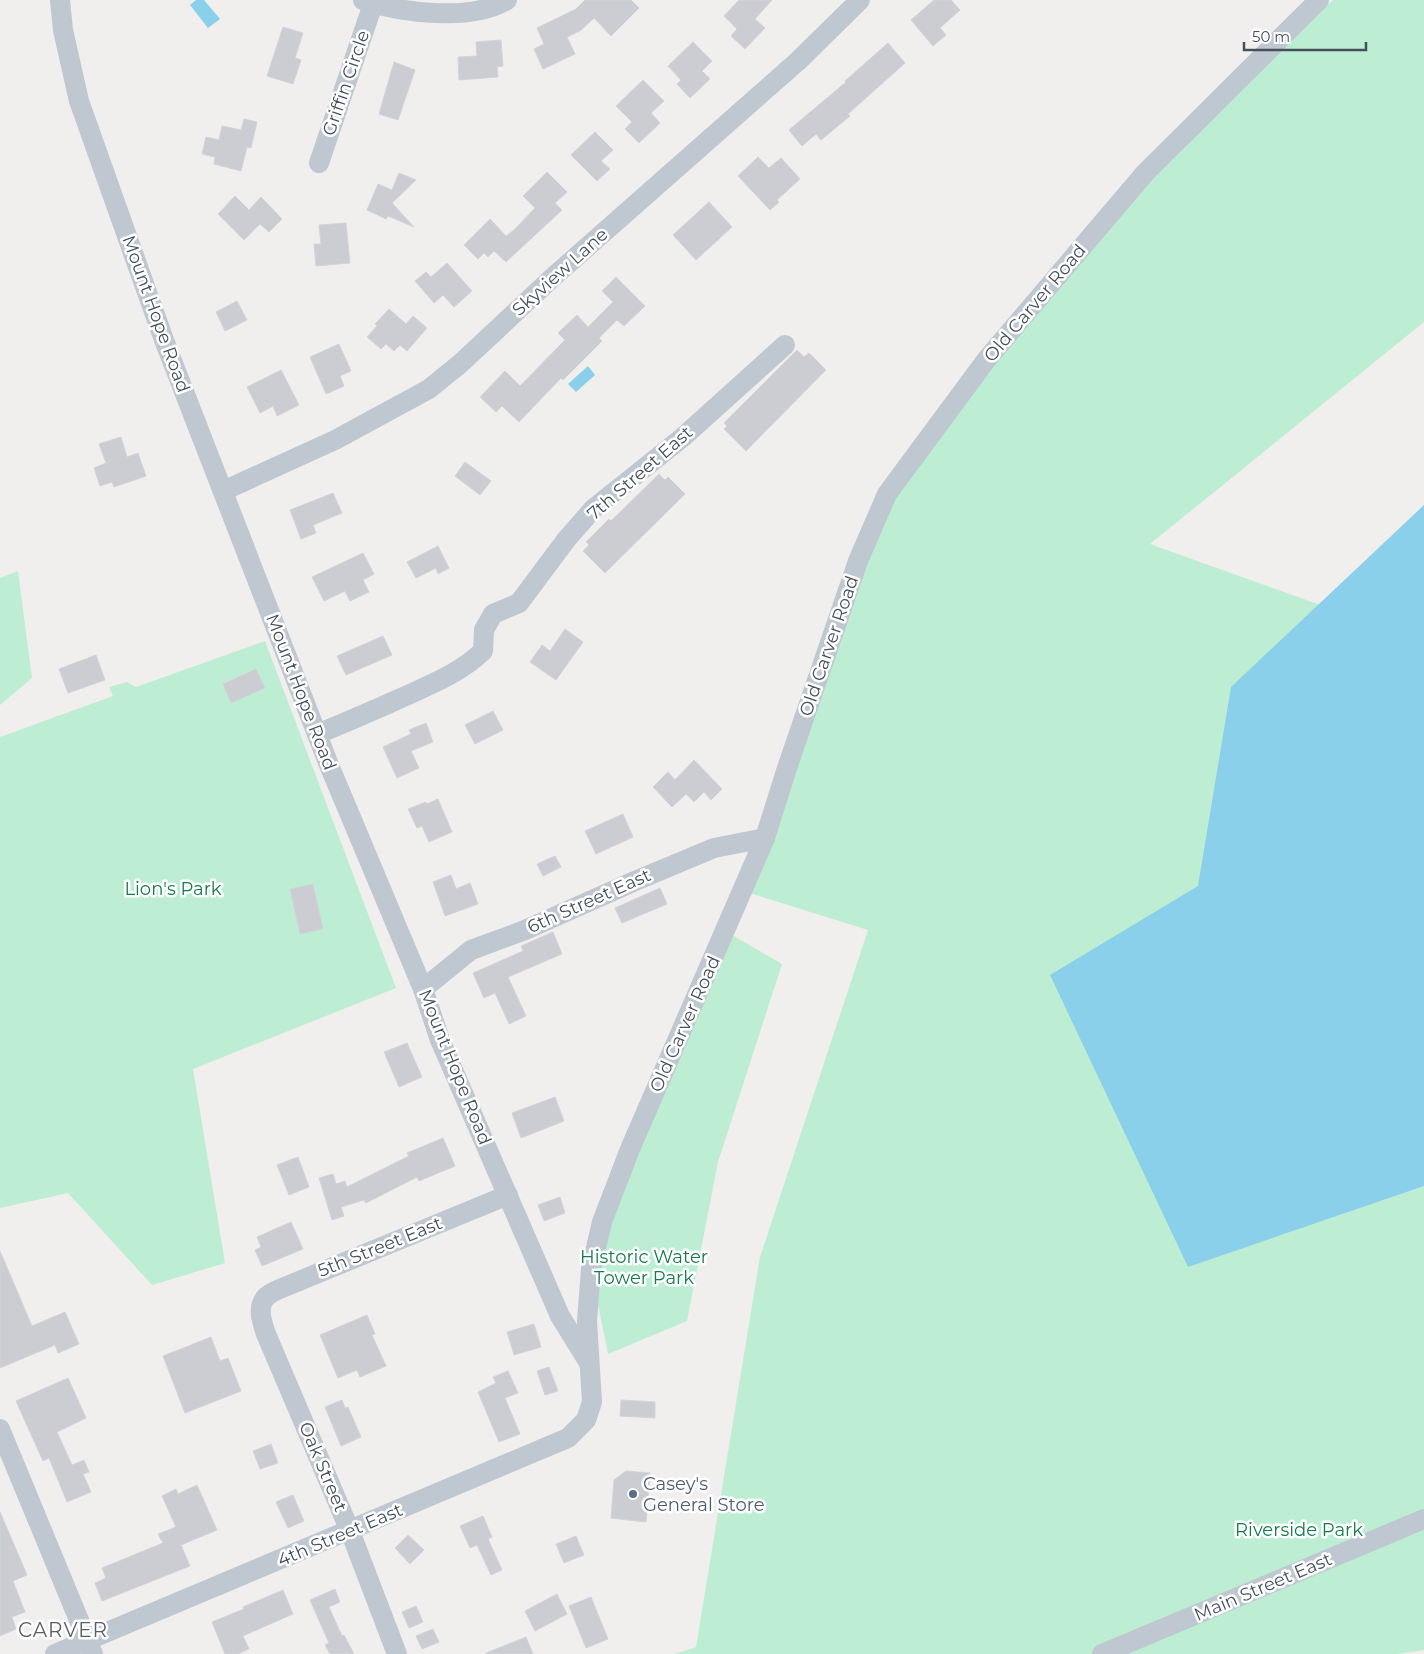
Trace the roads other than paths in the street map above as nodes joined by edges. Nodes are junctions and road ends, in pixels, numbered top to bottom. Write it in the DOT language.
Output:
graph roads {
  1 [pos="60,0"];
  2 [pos="507,0"];
  3 [pos="860,0"];
  4 [pos="1319,0"];
  5 [pos="368,2"];
  6 [pos="319,163"];
  7 [pos="785,345"];
  8 [pos="223,491"];
  9 [pos="317,734"];
  10 [pos="766,838"];
  11 [pos="424,989"];
  12 [pos="508,1195"];
  13 [pos="260,1308"];
  14 [pos="591,1367"];
  15 [pos="586,1420"];
  16 [pos="0,1429"];
  17 [pos="1424,1519"];
  18 [pos="350,1530"];
  19 [pos="90,1647"];
  20 [pos="55,1654"];
  21 [pos="397,1654"];
  22 [pos="1102,1654"];
  1 -- 8 [label="street, Mount Hope Road"];
  2 -- 5 [label="street"];
  3 -- 8 [label="street, Skyview Lane"];
  4 -- 10 [label="street, Old Carver Road"];
  5 -- 6 [label="street, Griffin Circle"];
  7 -- 9 [label="street, 7th Street East"];
  8 -- 9 [label="street, Mount Hope Road"];
  9 -- 11 [label="street, Mount Hope Road"];
  10 -- 11 [label="street, 6th Street East"];
  10 -- 14 [label="street, Old Carver Road"];
  11 -- 12 [label="street, Mount Hope Road"];
  12 -- 13 [label="street, 5th Street East"];
  12 -- 14 [label="street, Mount Hope Road"];
  13 -- 18 [label="street, Oak Street"];
  14 -- 15 [label="street, Old Carver Road"];
  15 -- 18 [label="street, 4th Street East"];
  16 -- 19 [label="street"];
  17 -- 22 [label="street, Main Street East"];
  18 -- 19 [label="street, 4th Street East"];
  18 -- 21 [label="street, Oak Street"];
  19 -- 20 [label="street, 4th Street East"];
}
